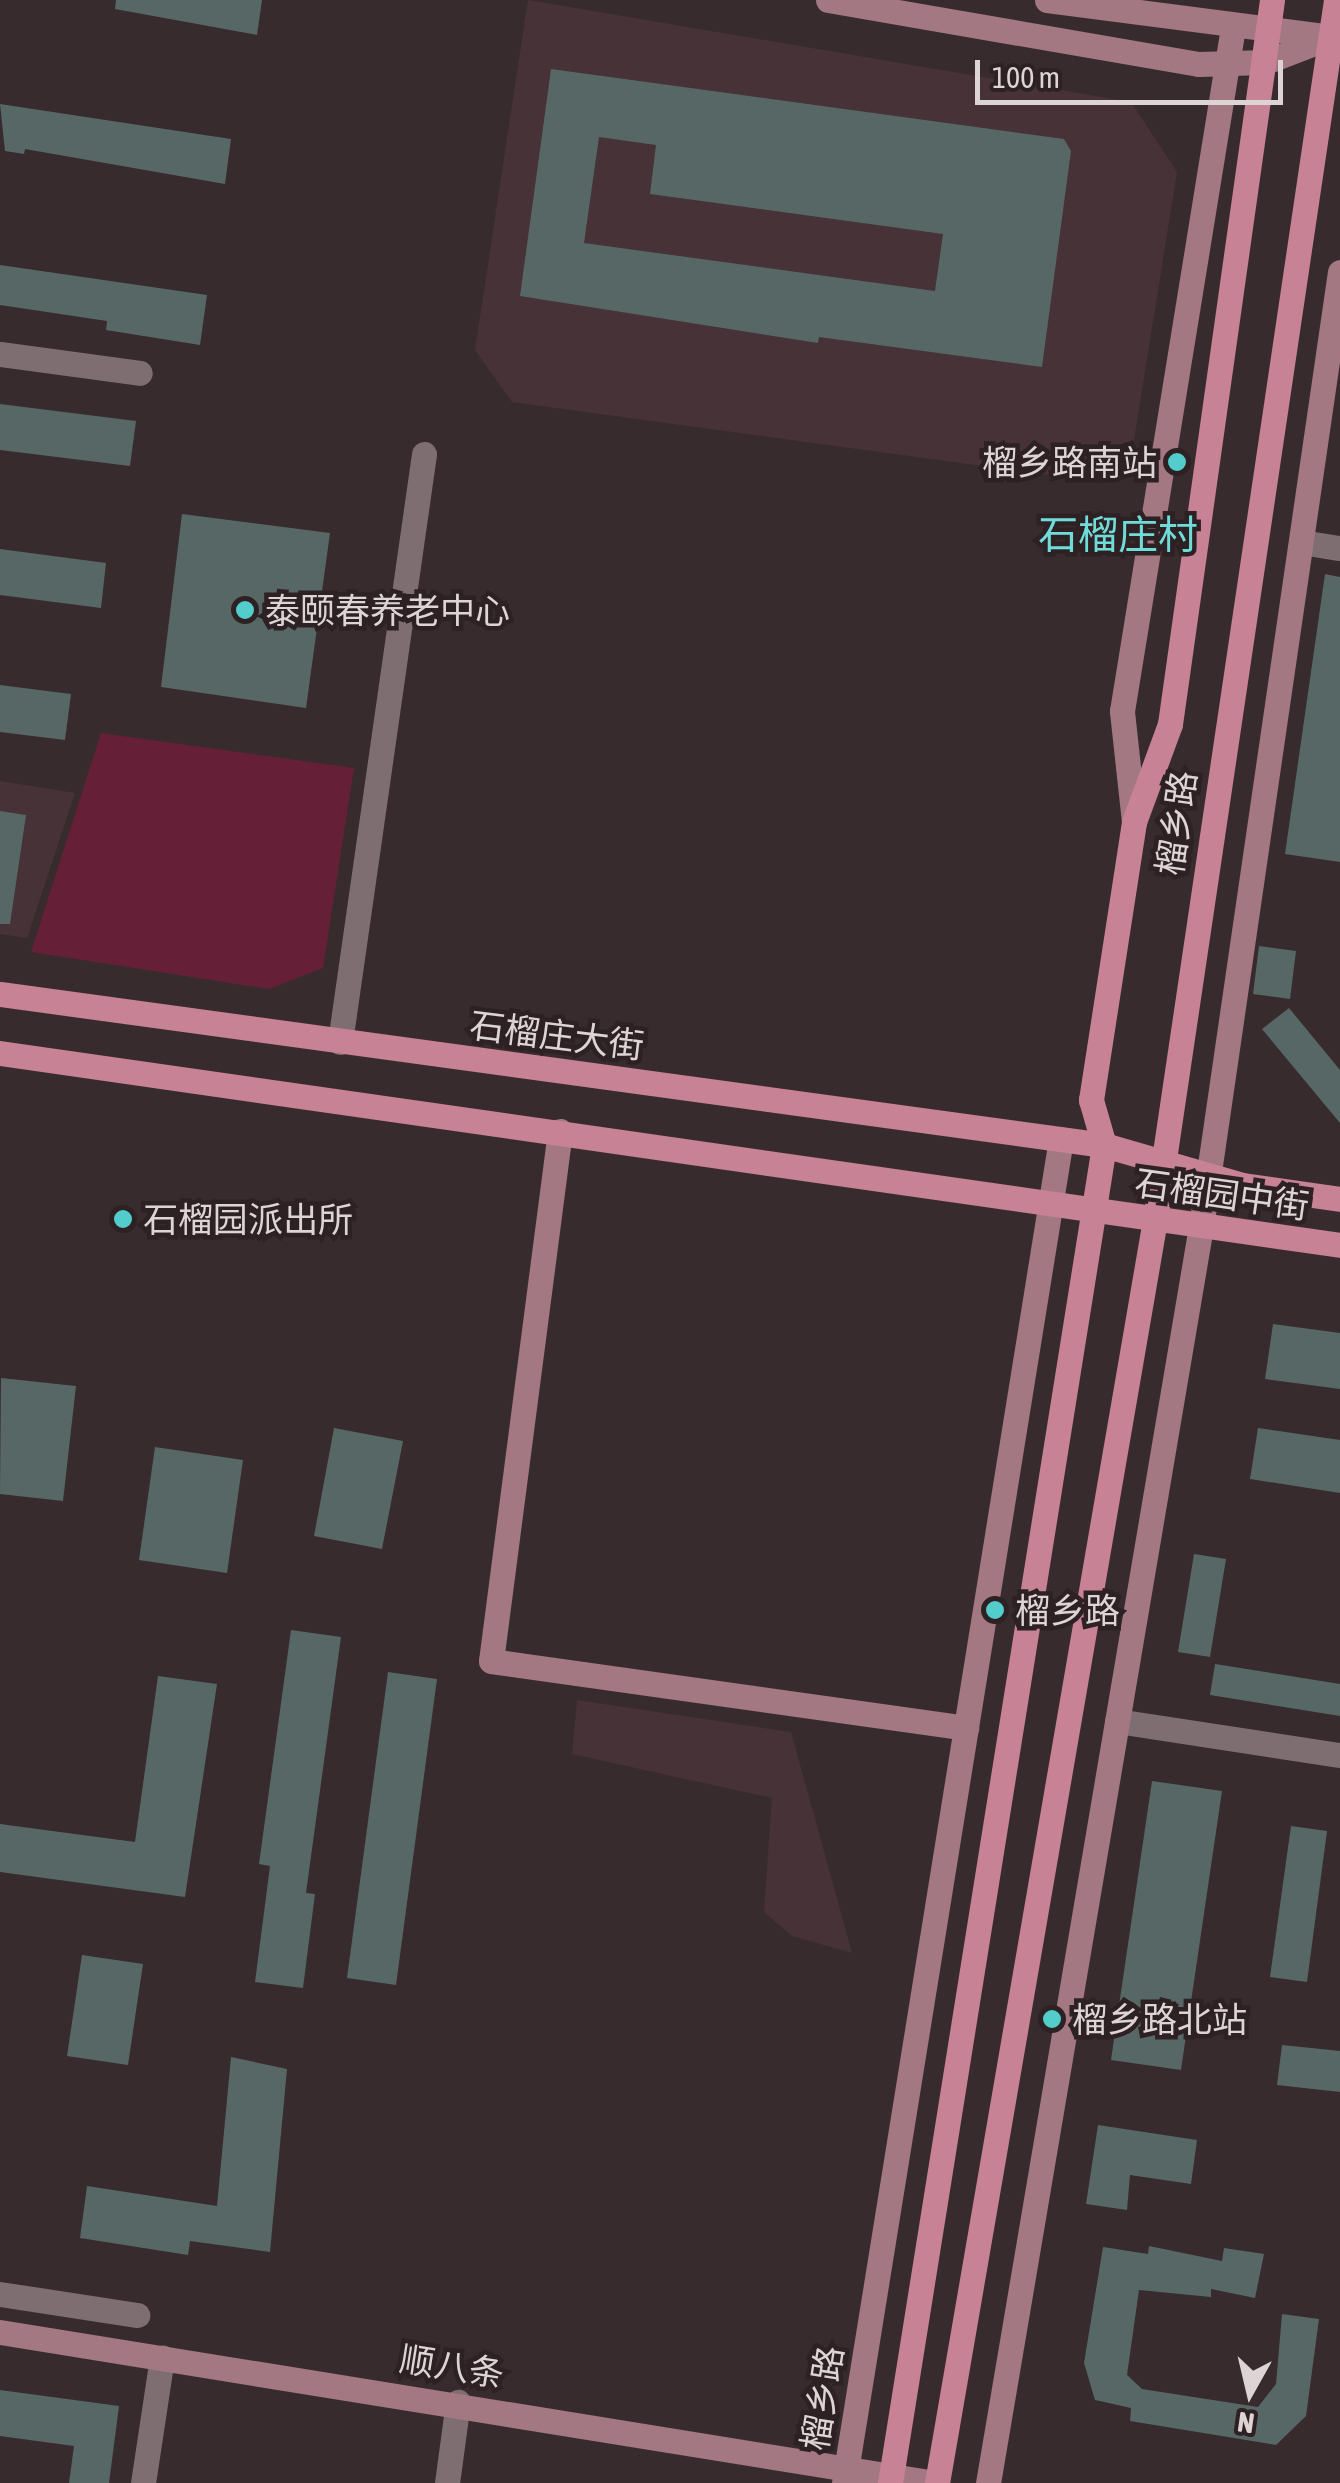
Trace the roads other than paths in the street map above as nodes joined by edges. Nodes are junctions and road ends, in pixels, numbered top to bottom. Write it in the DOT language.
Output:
graph roads {
  1 [pos="828,0"];
  2 [pos="1047,0"];
  3 [pos="1272,0"];
  4 [pos="1336,0"];
  5 [pos="1233,27"];
  6 [pos="1270,30"];
  7 [pos="1335,37"];
  8 [pos="1264,62"];
  9 [pos="1227,64"];
  10 [pos="1340,272"];
  11 [pos="0,354"];
  12 [pos="140,373"];
  13 [pos="424,454"];
  14 [pos="1301,542"];
  15 [pos="1340,548"];
  16 [pos="1134,822"];
  17 [pos="0,994"];
  18 [pos="340,1042"];
  19 [pos="0,1054"];
  20 [pos="560,1130"];
  21 [pos="1061,1139"];
  22 [pos="1104,1145"];
  23 [pos="1164,1164"];
  24 [pos="1209,1175"];
  25 [pos="1340,1200"];
  26 [pos="1051,1204"];
  27 [pos="1094,1212"];
  28 [pos="1155,1220"];
  29 [pos="1201,1226"];
  30 [pos="1340,1245"];
  31 [pos="1117,1721"];
  32 [pos="966,1728"];
  33 [pos="1340,1755"];
  34 [pos="0,2294"];
  35 [pos="136,2315"];
  36 [pos="0,2332"];
  37 [pos="162,2356"];
  38 [pos="458,2402"];
  39 [pos="845,2475"];
  40 [pos="891,2478"];
  41 [pos="143,2483"];
  42 [pos="447,2483"];
  43 [pos="936,2483"];
  44 [pos="988,2483"];
  1 -- 9 [label="street"];
  2 -- 5 [label="street"];
  3 -- 6 [label="main road, 榴乡路"];
  4 -- 7 [label="main road, 榴乡路"];
  5 -- 6 [label="street"];
  5 -- 9 [label="street, 榴乡路"];
  6 -- 7 [label="street"];
  6 -- 8 [label="main road, 榴乡路"];
  7 -- 8 [label="street"];
  7 -- 23 [label="main road, 榴乡路"];
  8 -- 9 [label="street"];
  8 -- 16 [label="main road, 榴乡路"];
  9 -- 16 [label="street, 榴乡路"];
  10 -- 14 [label="street"];
  11 -- 12 [label="street"];
  13 -- 18 [label="street"];
  14 -- 15 [label="street"];
  14 -- 24 [label="street"];
  16 -- 22 [label="main road, 榴乡路"];
  17 -- 18 [label="main road, 石榴庄大街"];
  18 -- 21 [label="main road, 石榴庄大街"];
  19 -- 20 [label="main road"];
  20 -- 26 [label="main road"];
  20 -- 32 [label="street"];
  21 -- 22 [label="main road, 石榴庄大街"];
  21 -- 26 [label="street, 榴乡路"];
  22 -- 23 [label="main road, 石榴园中街"];
  22 -- 27 [label="main road, 榴乡路"];
  23 -- 24 [label="main road, 石榴园中街"];
  23 -- 28 [label="main road, 榴乡路"];
  24 -- 25 [label="main road, 石榴园中街"];
  24 -- 29 [label="street"];
  26 -- 27 [label="main road"];
  26 -- 32 [label="street, 榴乡路"];
  27 -- 28 [label="main road, 石榴园中街"];
  27 -- 40 [label="main road, 榴乡路"];
  28 -- 29 [label="main road, 石榴园中街"];
  28 -- 43 [label="main road, 榴乡路"];
  29 -- 30 [label="main road, 石榴园中街"];
  29 -- 31 [label="street"];
  31 -- 33 [label="street"];
  31 -- 44 [label="street"];
  32 -- 39 [label="street, 榴乡路"];
  34 -- 35 [label="street"];
  36 -- 37 [label="street, 顺八条"];
  37 -- 38 [label="street, 顺八条"];
  37 -- 41 [label="street"];
  38 -- 39 [label="street, 顺八条"];
  38 -- 42 [label="street"];
  39 -- 40 [label="street, 顺八条"];
  40 -- 43 [label="street, 顺八条"];
}
